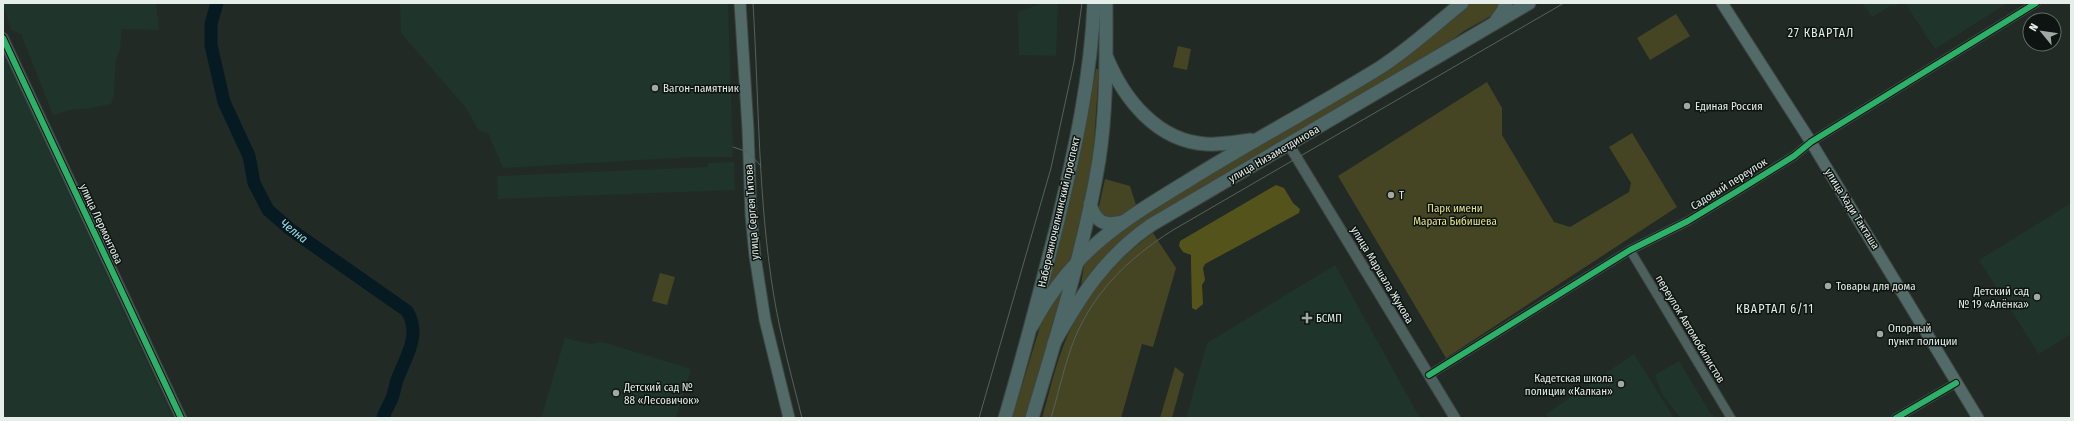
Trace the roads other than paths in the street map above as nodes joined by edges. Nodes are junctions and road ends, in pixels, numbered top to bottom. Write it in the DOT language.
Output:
graph roads {
  1 [pos="740,3"];
  2 [pos="1094,3"];
  3 [pos="1106,3"];
  4 [pos="1462,3"];
  5 [pos="1506,3"];
  6 [pos="1529,3"];
  7 [pos="1722,3"];
  8 [pos="2036,3"];
  9 [pos="1494,24"];
  10 [pos="3,38"];
  11 [pos="1106,55"];
  12 [pos="1257,139"];
  13 [pos="1811,142"];
  14 [pos="1289,145"];
  15 [pos="1090,204"];
  16 [pos="1122,222"];
  17 [pos="1630,250"];
  18 [pos="1076,262"];
  19 [pos="1032,326"];
  20 [pos="1054,343"];
  21 [pos="1429,376"];
  22 [pos="1956,383"];
  23 [pos="181,418"];
  24 [pos="789,418"];
  25 [pos="1005,418"];
  26 [pos="1032,418"];
  27 [pos="1455,418"];
  28 [pos="1731,418"];
  29 [pos="1896,418"];
  30 [pos="1978,418"];
  1 -- 24 [label="main road, улица Сергея Титова"];
  2 -- 19 [label="main road, Набережночелнинский проспект"];
  3 -- 11 [label="main road"];
  4 -- 12 [label="main road, улица Низаметдинова"];
  5 -- 9 [label="main road"];
  6 -- 9 [label="main road, улица Низаметдинова"];
  7 -- 13 [label="main road, улица Хади Такташа"];
  8 -- 13 [label="street, Садовый переулок"];
  9 -- 14 [label="main road, улица Низаметдинова"];
  10 -- 23 [label="street, улица Лермонтова"];
  11 -- 12 [label="main road"];
  11 -- 15 [label="main road"];
  12 -- 16 [label="main road, улица Низаметдинова"];
  13 -- 17 [label="street, Садовый переулок"];
  13 -- 22 [label="main road, улица Хади Такташа"];
  14 -- 20 [label="main road, улица Низаметдинова"];
  14 -- 21 [label="street, улица Маршала Жукова"];
  15 -- 16 [label="main road"];
  15 -- 18 [label="main road"];
  16 -- 18 [label="main road, улица Низаметдинова"];
  17 -- 21 [label="street, Садовый переулок"];
  17 -- 28 [label="street, переулок Автомобилистов"];
  18 -- 19 [label="main road, улица Низаметдинова"];
  18 -- 20 [label="main road"];
  19 -- 25 [label="main road, Набережночелнинский проспект"];
  20 -- 26 [label="main road"];
  21 -- 27 [label="street, улица Маршала Жукова"];
  22 -- 29 [label="street"];
  22 -- 30 [label="main road, улица Хади Такташа"];
}
